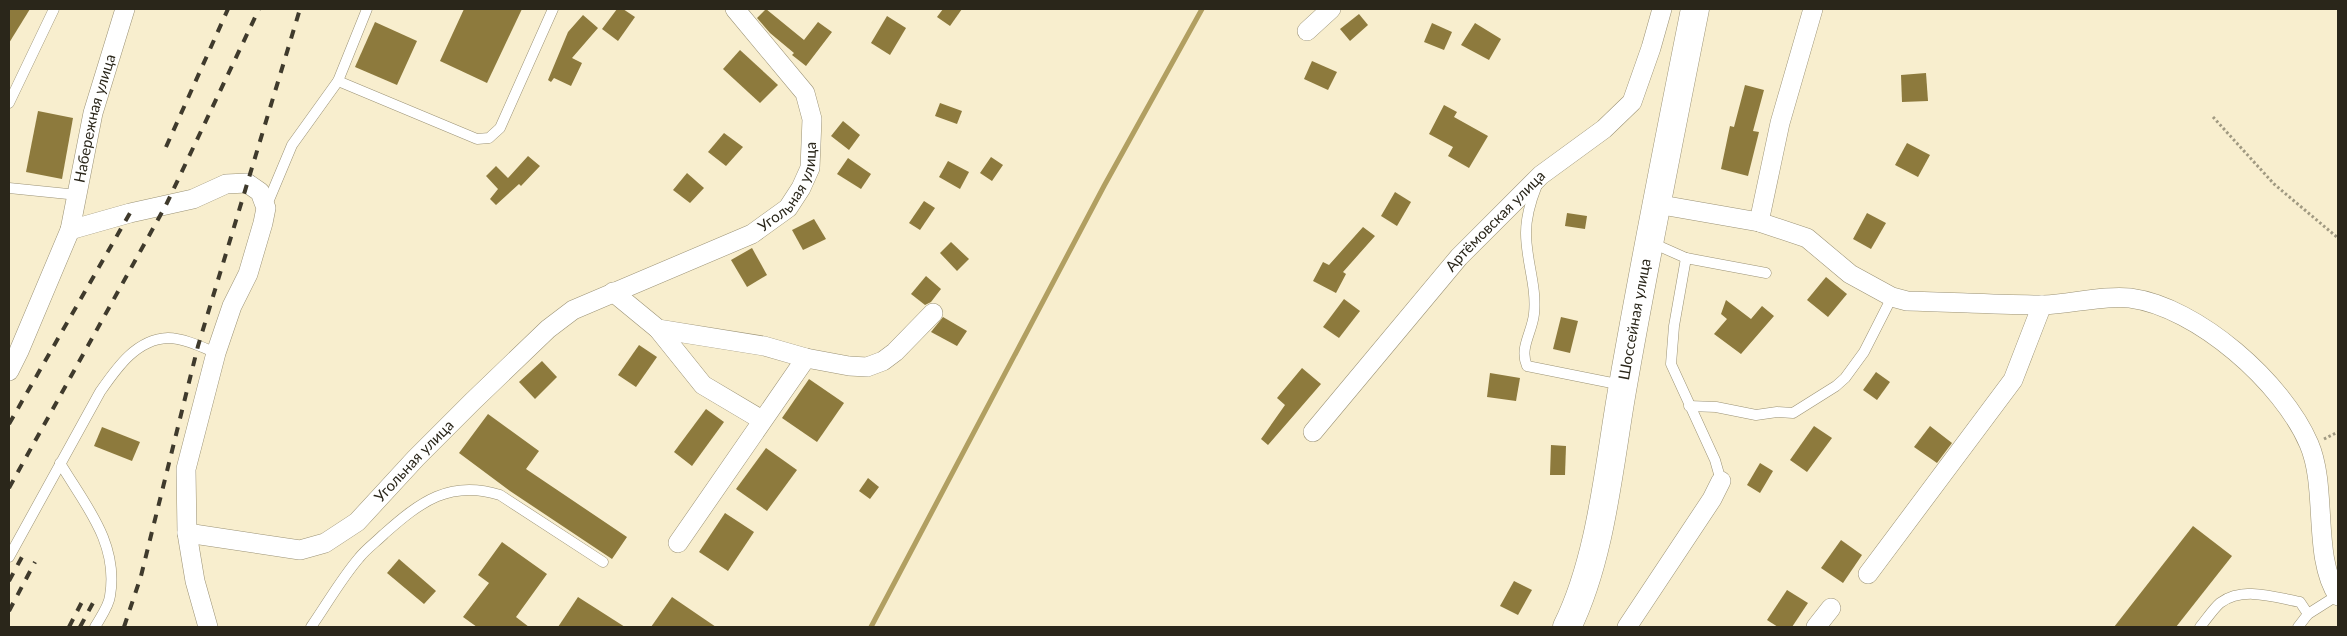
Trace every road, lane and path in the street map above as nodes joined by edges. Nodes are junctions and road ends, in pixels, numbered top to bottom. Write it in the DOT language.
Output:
graph roads {
  1 [pos="54,9"];
  2 [pos="125,9"];
  3 [pos="367,9"];
  4 [pos="554,9"];
  5 [pos="735,9"];
  6 [pos="1331,9"];
  7 [pos="1662,9"];
  8 [pos="1695,9"];
  9 [pos="1813,9"];
  10 [pos="1307,31"];
  11 [pos="338,81"];
  12 [pos="9,103"];
  13 [pos="2213,117"];
  14 [pos="1541,175"];
  15 [pos="9,188"];
  16 [pos="78,195"];
  17 [pos="1656,204"];
  18 [pos="266,208"];
  19 [pos="1759,222"];
  20 [pos="70,230"];
  21 [pos="2338,238"];
  22 [pos="1649,241"];
  23 [pos="1686,258"];
  24 [pos="1766,273"];
  25 [pos="613,292"];
  26 [pos="1892,297"];
  27 [pos="2042,305"];
  28 [pos="933,313"];
  29 [pos="658,329"];
  30 [pos="216,353"];
  31 [pos="806,358"];
  32 [pos="9,371"];
  33 [pos="1623,385"];
  34 [pos="1689,406"];
  35 [pos="762,420"];
  36 [pos="1313,432"];
  37 [pos="60,463"];
  38 [pos="1721,481"];
  39 [pos="187,533"];
  40 [pos="678,543"];
  41 [pos="9,558"];
  42 [pos="603,562"];
  43 [pos="1868,574"];
  44 [pos="2338,595"];
  45 [pos="1831,608"];
  46 [pos="2308,614"];
  47 [pos="95,627"];
  48 [pos="208,627"];
  49 [pos="311,627"];
  50 [pos="1567,627"];
  51 [pos="1627,627"];
  52 [pos="1816,627"];
  53 [pos="2200,627"];
  54 [pos="2298,627"];
  1 -- 12 [label="lane"];
  2 -- 16 [label="street, Набережная улица"];
  3 -- 11 [label="lane"];
  4 -- 11 [label="lane"];
  5 -- 25 [label="street, Угольная улица"];
  6 -- 10 [label="street"];
  7 -- 14 [label="street, Артёмовская улица"];
  8 -- 17 [label="main road, Шоссейная улица"];
  9 -- 19 [label="street"];
  11 -- 18 [label="lane"];
  13 -- 21 [label="path"];
  14 -- 33 [label="lane"];
  14 -- 36 [label="street, Артёмовская улица"];
  15 -- 16 [label="lane"];
  16 -- 20 [label="street, Набережная улица"];
  17 -- 19 [label="street"];
  17 -- 22 [label="main road, Шоссейная улица"];
  18 -- 20 [label="street"];
  18 -- 30 [label="street"];
  19 -- 26 [label="street"];
  20 -- 32 [label="street, Набережная улица"];
  22 -- 23 [label="lane"];
  22 -- 33 [label="main road, Шоссейная улица"];
  23 -- 24 [label="lane"];
  23 -- 34 [label="lane"];
  25 -- 29 [label="street"];
  25 -- 39 [label="street, Угольная улица"];
  26 -- 27 [label="street"];
  26 -- 34 [label="lane"];
  27 -- 43 [label="street"];
  27 -- 44 [label="street"];
  28 -- 31 [label="street"];
  29 -- 31 [label="street"];
  29 -- 35 [label="street"];
  30 -- 37 [label="lane"];
  30 -- 39 [label="street"];
  31 -- 35 [label="street"];
  33 -- 50 [label="main road, Шоссейная улица"];
  34 -- 38 [label="lane"];
  35 -- 40 [label="street"];
  37 -- 41 [label="lane"];
  37 -- 47 [label="lane"];
  38 -- 51 [label="street"];
  39 -- 48 [label="street"];
  42 -- 49 [label="lane"];
  44 -- 46 [label="lane"];
  45 -- 52 [label="street"];
  46 -- 53 [label="lane"];
  46 -- 54 [label="lane"];
}
